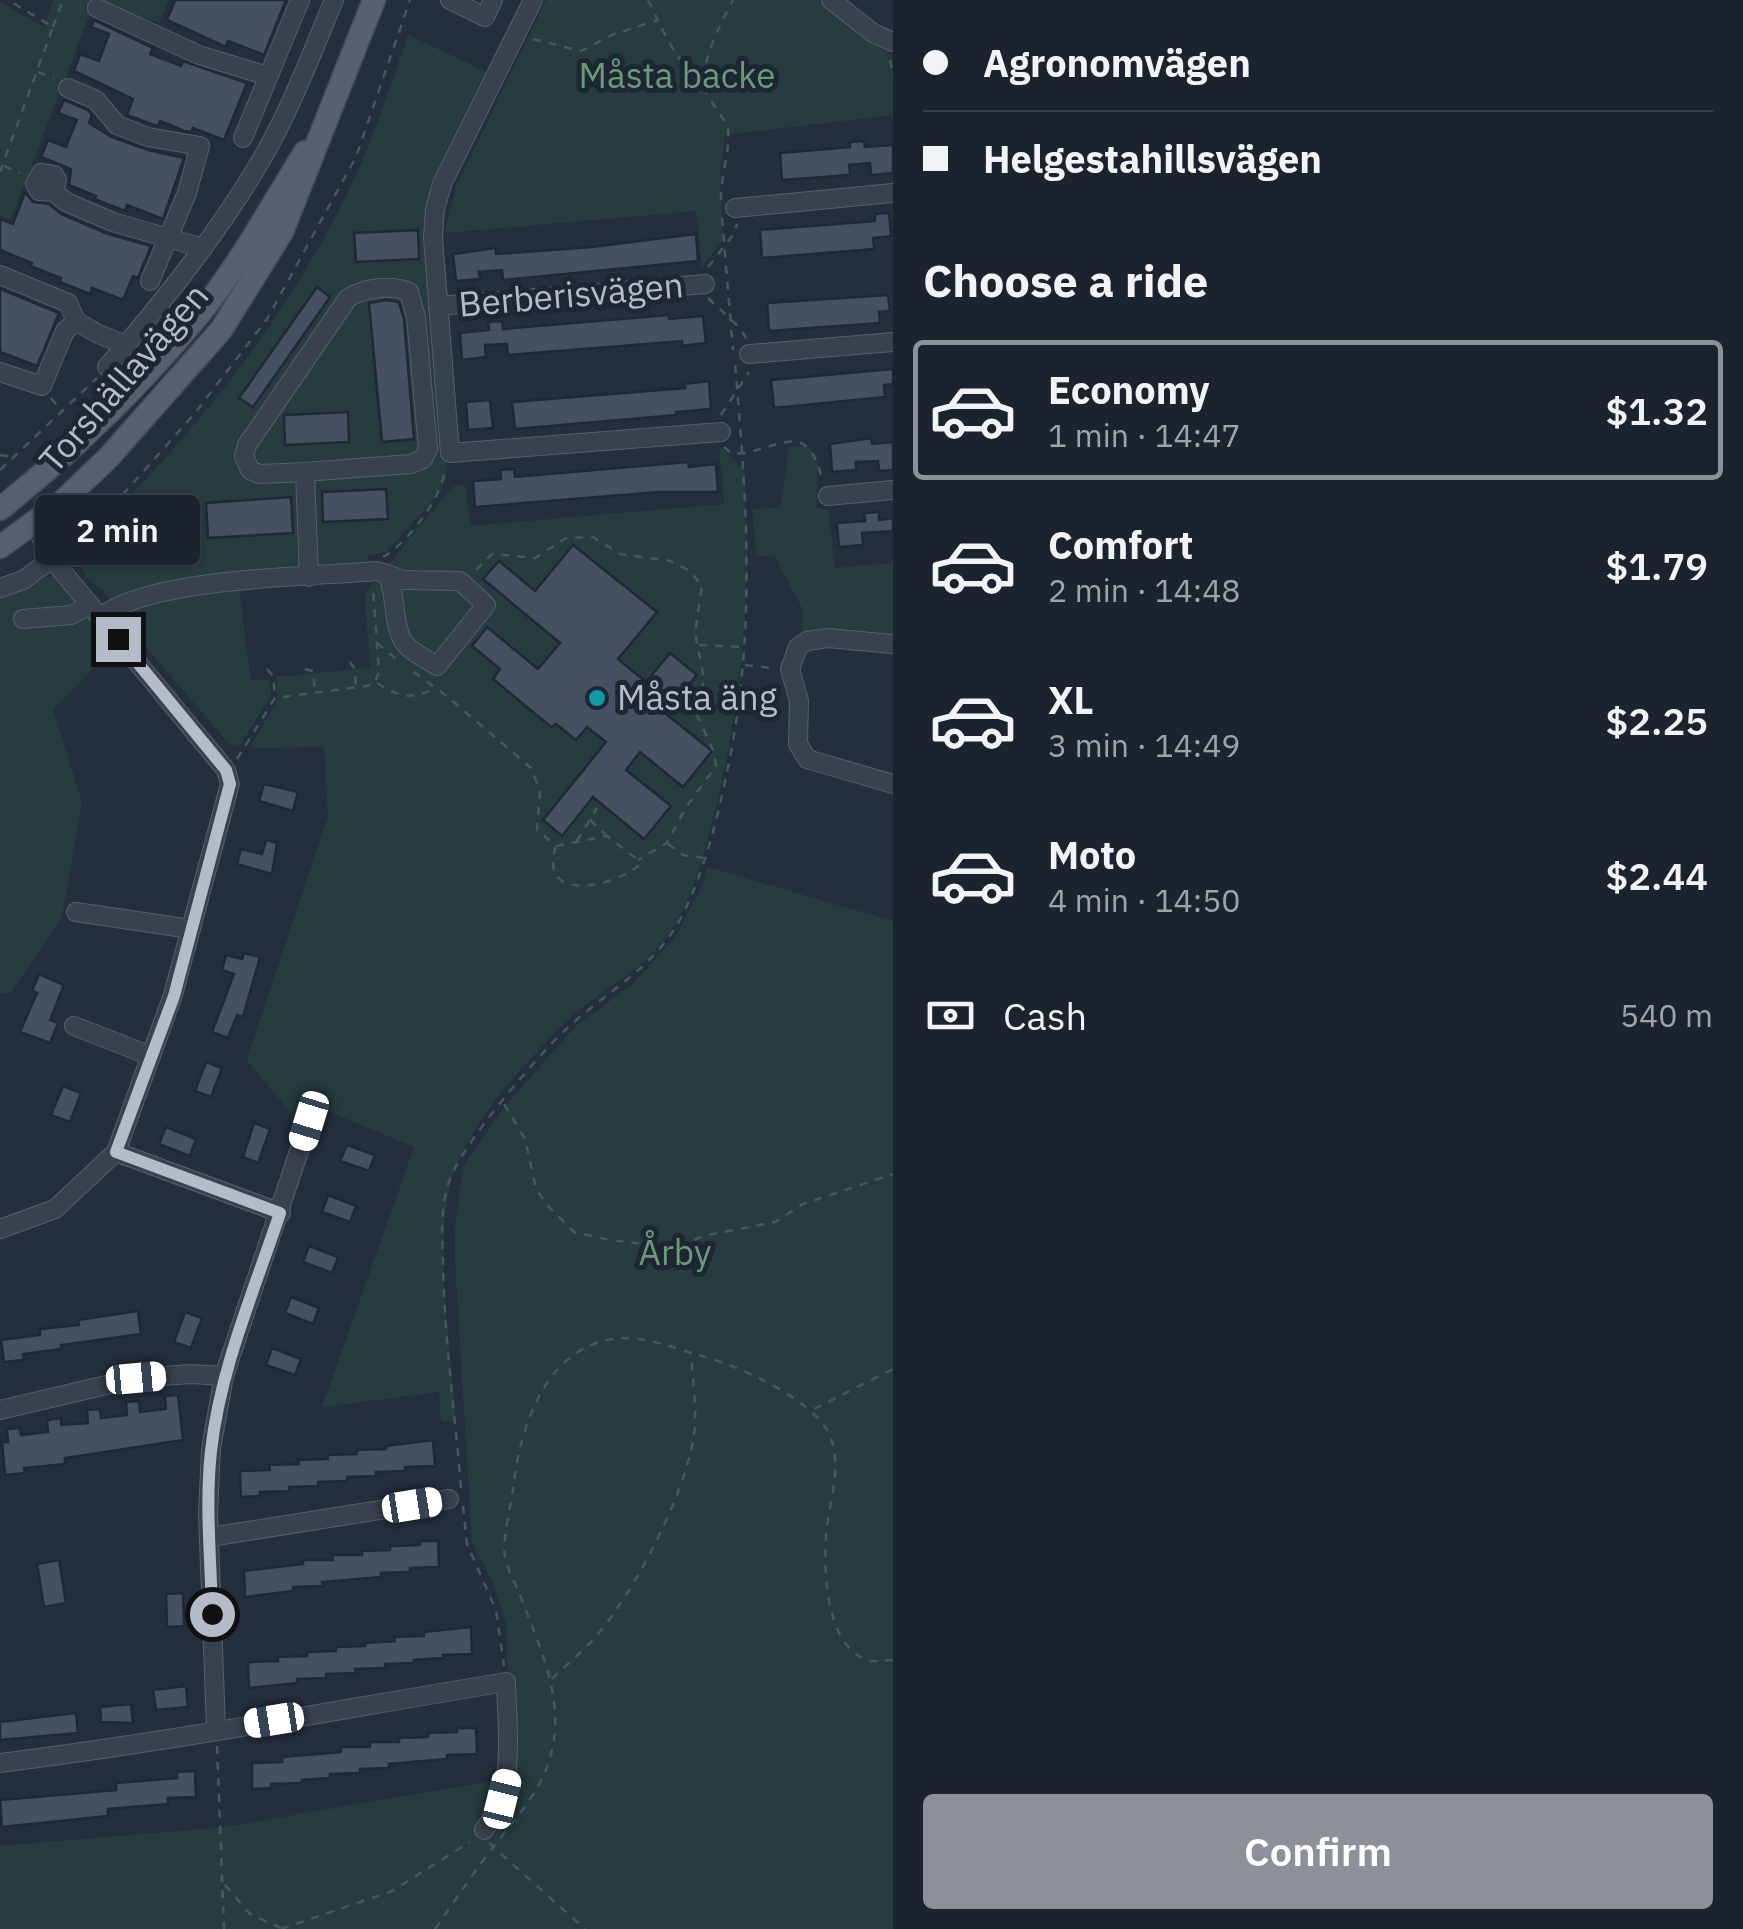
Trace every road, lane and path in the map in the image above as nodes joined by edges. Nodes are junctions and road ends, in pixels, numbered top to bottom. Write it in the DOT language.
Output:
graph roads {
  1 [pos="8,0"];
  2 [pos="63,0"];
  3 [pos="334,0"];
  4 [pos="374,0"];
  5 [pos="410,0"];
  6 [pos="450,0"];
  7 [pos="494,0"];
  8 [pos="532,0"];
  9 [pos="648,0"];
  10 [pos="733,0"];
  11 [pos="831,0"];
  12 [pos="298,5"];
  13 [pos="97,8"];
  14 [pos="321,20"];
  15 [pos="658,20"];
  16 [pos="53,27"];
  17 [pos="526,37"];
  18 [pos="893,42"];
  19 [pos="268,76"];
  20 [pos="703,77"];
  21 [pos="68,88"];
  22 [pos="379,96"];
  23 [pos="323,124"];
  24 [pos="243,138"];
  25 [pos="3,165"];
  26 [pos="0,172"];
  27 [pos="36,180"];
  28 [pos="893,193"];
  29 [pos="735,208"];
  30 [pos="169,237"];
  31 [pos="199,247"];
  32 [pos="0,274"];
  33 [pos="150,281"];
  34 [pos="705,284"];
  35 [pos="438,306"];
  36 [pos="76,320"];
  37 [pos="893,342"];
  38 [pos="126,345"];
  39 [pos="749,354"];
  40 [pos="107,367"];
  41 [pos="0,372"];
  42 [pos="721,432"];
  43 [pos="450,453"];
  44 [pos="0,456"];
  45 [pos="14,458"];
  46 [pos="0,470"];
  47 [pos="305,472"];
  48 [pos="893,490"];
  49 [pos="828,496"];
  50 [pos="6,504"];
  51 [pos="70,510"];
  52 [pos="34,524"];
  53 [pos="89,530"];
  54 [pos="0,547"];
  55 [pos="52,559"];
  56 [pos="380,573"];
  57 [pos="309,577"];
  58 [pos="466,584"];
  59 [pos="0,588"];
  60 [pos="95,611"];
  61 [pos="23,619"];
  62 [pos="377,643"];
  63 [pos="893,644"];
  64 [pos="698,645"];
  65 [pos="745,646"];
  66 [pos="350,662"];
  67 [pos="744,665"];
  68 [pos="437,666"];
  69 [pos="305,669"];
  70 [pos="790,669"];
  71 [pos="267,670"];
  72 [pos="376,682"];
  73 [pos="434,688"];
  74 [pos="356,689"];
  75 [pos="316,692"];
  76 [pos="275,698"];
  77 [pos="226,770"];
  78 [pos="893,784"];
  79 [pos="597,808"];
  80 [pos="589,820"];
  81 [pos="607,836"];
  82 [pos="576,842"];
  83 [pos="667,843"];
  84 [pos="556,846"];
  85 [pos="705,858"];
  86 [pos="638,860"];
  87 [pos="76,912"];
  88 [pos="191,929"];
  89 [pos="74,1026"];
  90 [pos="151,1056"];
  91 [pos="503,1102"];
  92 [pos="309,1121"];
  93 [pos="116,1152"];
  94 [pos="893,1174"];
  95 [pos="280,1213"];
  96 [pos="0,1229"];
  97 [pos="691,1353"];
  98 [pos="893,1369"];
  99 [pos="224,1376"];
  100 [pos="0,1410"];
  101 [pos="812,1410"];
  102 [pos="448,1499"];
  103 [pos="210,1538"];
  104 [pos="893,1660"];
  105 [pos="552,1679"];
  106 [pos="506,1682"];
  107 [pos="216,1729"];
  108 [pos="0,1763"];
  109 [pos="482,1832"];
  110 [pos="494,1847"];
  111 [pos="224,1881"];
  112 [pos="224,1929"];
  113 [pos="281,1929"];
  114 [pos="436,1929"];
  115 [pos="585,1929"];
  1 -- 16 [label="path"];
  2 -- 16 [label="path"];
  3 -- 14 [label="street"];
  4 -- 23 [label="main road, Torshällavägen"];
  5 -- 22 [label="path"];
  6 -- 7 [label="street"];
  8 -- 35 [label="street"];
  9 -- 15 [label="path"];
  10 -- 20 [label="path"];
  11 -- 18 [label="street"];
  12 -- 14 [label="street"];
  12 -- 19 [label="street"];
  13 -- 19 [label="street"];
  14 -- 31 [label="street"];
  15 -- 17 [label="path"];
  15 -- 20 [label="path"];
  16 -- 25 [label="path"];
  19 -- 24 [label="street"];
  20 -- 65 [label="path"];
  21 -- 30 [label="street"];
  23 -- 50 [label="main road, Torshällavägen"];
  23 -- 52 [label="main road, Torshällavägen"];
  25 -- 26 [label="path"];
  25 -- 27 [label="path"];
  27 -- 30 [label="street"];
  28 -- 29 [label="street"];
  30 -- 31 [label="street"];
  30 -- 33 [label="street"];
  31 -- 38 [label="street"];
  32 -- 36 [label="street"];
  34 -- 35 [label="street, Berberisvägen"];
  35 -- 43 [label="street"];
  36 -- 38 [label="street"];
  36 -- 41 [label="street"];
  37 -- 39 [label="street"];
  38 -- 40 [label="street"];
  40 -- 45 [label="path"];
  42 -- 43 [label="street"];
  43 -- 56 [label="path"];
  44 -- 45 [label="path"];
  45 -- 46 [label="path"];
  47 -- 47 [label="street"];
  47 -- 57 [label="street"];
  48 -- 49 [label="street"];
  50 -- 52 [label="main road"];
  51 -- 53 [label="path"];
  52 -- 54 [label="main road, Torshällavägen"];
  52 -- 55 [label="street"];
  55 -- 59 [label="street"];
  55 -- 60 [label="street"];
  56 -- 57 [label="street"];
  56 -- 58 [label="street"];
  56 -- 62 [label="path"];
  56 -- 68 [label="street"];
  57 -- 60 [label="street"];
  58 -- 64 [label="path"];
  58 -- 68 [label="street"];
  60 -- 61 [label="street"];
  60 -- 77 [label="street"];
  62 -- 72 [label="path"];
  62 -- 73 [label="path"];
  63 -- 70 [label="street"];
  64 -- 65 [label="path"];
  64 -- 83 [label="path"];
  65 -- 67 [label="path"];
  66 -- 74 [label="path"];
  67 -- 70 [label="path"];
  67 -- 85 [label="path"];
  68 -- 73 [label="path"];
  69 -- 75 [label="path"];
  70 -- 78 [label="street"];
  71 -- 76 [label="path"];
  72 -- 73 [label="path"];
  72 -- 74 [label="path"];
  73 -- 84 [label="path"];
  74 -- 75 [label="path"];
  75 -- 76 [label="path"];
  76 -- 77 [label="path"];
  77 -- 88 [label="street"];
  79 -- 80 [label="path"];
  80 -- 81 [label="path"];
  80 -- 82 [label="path"];
  81 -- 82 [label="path"];
  81 -- 86 [label="path"];
  82 -- 84 [label="path"];
  83 -- 85 [label="path"];
  83 -- 86 [label="path"];
  84 -- 86 [label="path"];
  85 -- 91 [label="path"];
  87 -- 88 [label="street"];
  88 -- 90 [label="street"];
  89 -- 90 [label="street"];
  90 -- 93 [label="street"];
  91 -- 94 [label="path"];
  91 -- 106 [label="path"];
  92 -- 95 [label="street"];
  93 -- 95 [label="street"];
  93 -- 96 [label="street"];
  95 -- 99 [label="street"];
  97 -- 101 [label="path"];
  97 -- 105 [label="path"];
  97 -- 105 [label="path"];
  98 -- 101 [label="path"];
  99 -- 100 [label="street"];
  99 -- 103 [label="street"];
  101 -- 104 [label="path"];
  102 -- 103 [label="street"];
  103 -- 107 [label="street"];
  105 -- 110 [label="path"];
  106 -- 107 [label="street"];
  106 -- 109 [label="street"];
  107 -- 108 [label="street"];
  107 -- 111 [label="path"];
  109 -- 110 [label="path"];
  109 -- 113 [label="path"];
  110 -- 114 [label="path"];
  110 -- 115 [label="path"];
  111 -- 112 [label="path"];
  111 -- 113 [label="path"];
}
